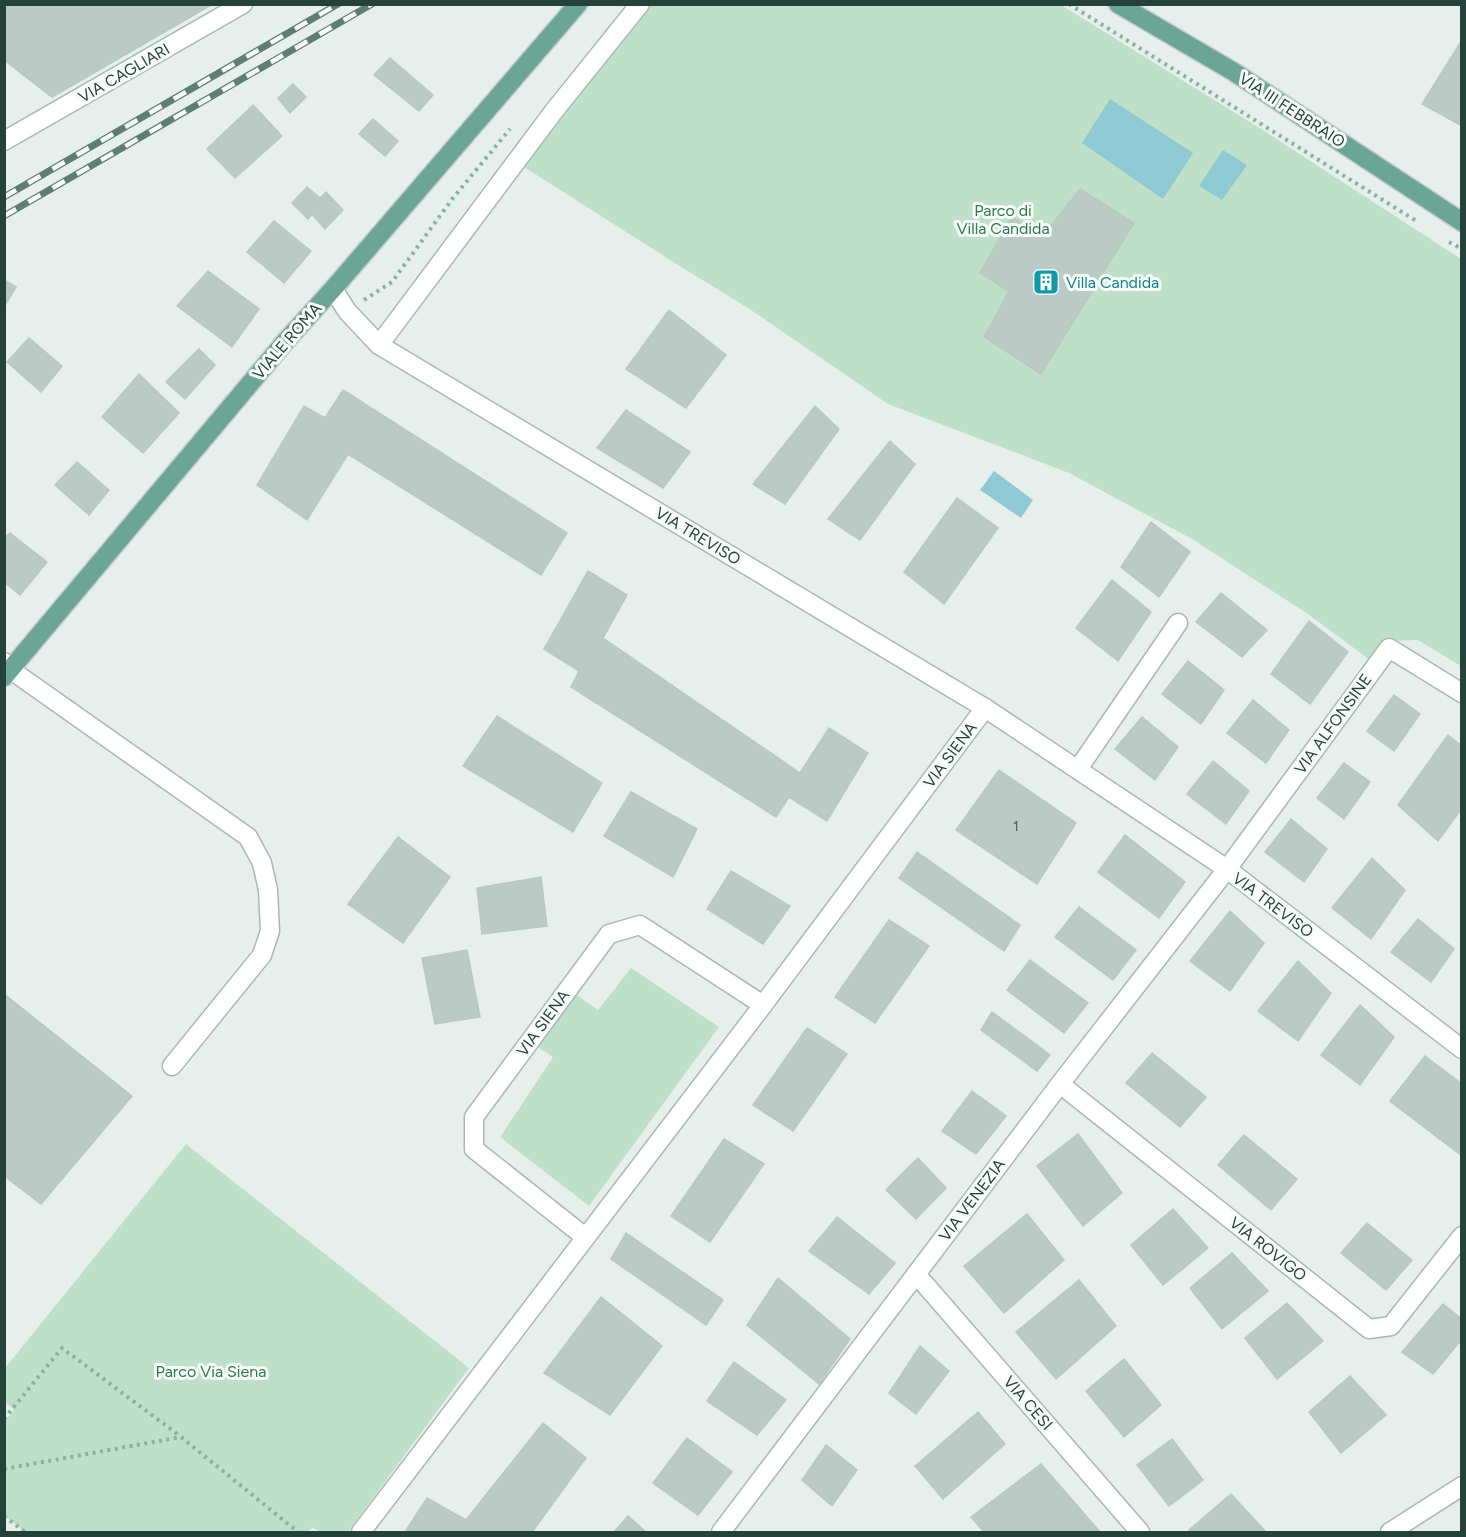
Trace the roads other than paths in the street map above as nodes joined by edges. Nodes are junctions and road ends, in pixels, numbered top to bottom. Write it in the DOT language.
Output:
graph roads {
  1 [pos="243,4"];
  2 [pos="640,4"];
  3 [pos="1119,4"];
  4 [pos="576,6"];
  5 [pos="4,141"];
  6 [pos="1461,222"];
  7 [pos="333,289"];
  8 [pos="378,345"];
  9 [pos="1178,623"];
  10 [pos="7,670"];
  11 [pos="1461,693"];
  12 [pos="985,708"];
  13 [pos="1078,769"];
  14 [pos="1227,869"];
  15 [pos="763,1005"];
  16 [pos="1461,1049"];
  17 [pos="172,1066"];
  18 [pos="1059,1084"];
  19 [pos="1461,1236"];
  20 [pos="585,1237"];
  21 [pos="916,1274"];
  22 [pos="1461,1486"];
  23 [pos="361,1533"];
  24 [pos="721,1533"];
  25 [pos="1140,1533"];
  26 [pos="1390,1533"];
  1 -- 5 [label="street, VIA CAGLIARI"];
  2 -- 8 [label="street"];
  3 -- 6 [label="main road, VIA III FEBBRAIO"];
  4 -- 7 [label="main road, VIALE ROMA"];
  7 -- 8 [label="street, VIA TREVISO"];
  7 -- 10 [label="main road, VIALE ROMA"];
  8 -- 12 [label="street, VIA TREVISO"];
  9 -- 13 [label="street"];
  10 -- 17 [label="street"];
  11 -- 14 [label="street, VIA ALFONSINE"];
  12 -- 13 [label="street, VIA TREVISO"];
  12 -- 15 [label="street, VIA SIENA"];
  13 -- 14 [label="street, VIA TREVISO"];
  14 -- 16 [label="street, VIA TREVISO"];
  14 -- 18 [label="street, VIA VENEZIA"];
  15 -- 20 [label="street, VIA SIENA"];
  15 -- 20 [label="street, VIA SIENA"];
  18 -- 19 [label="street, VIA ROVIGO"];
  18 -- 21 [label="street, VIA VENEZIA"];
  20 -- 23 [label="street, VIA SIENA"];
  21 -- 24 [label="street, VIA VENEZIA"];
  21 -- 25 [label="street, VIA CESI"];
  22 -- 26 [label="street"];
}
